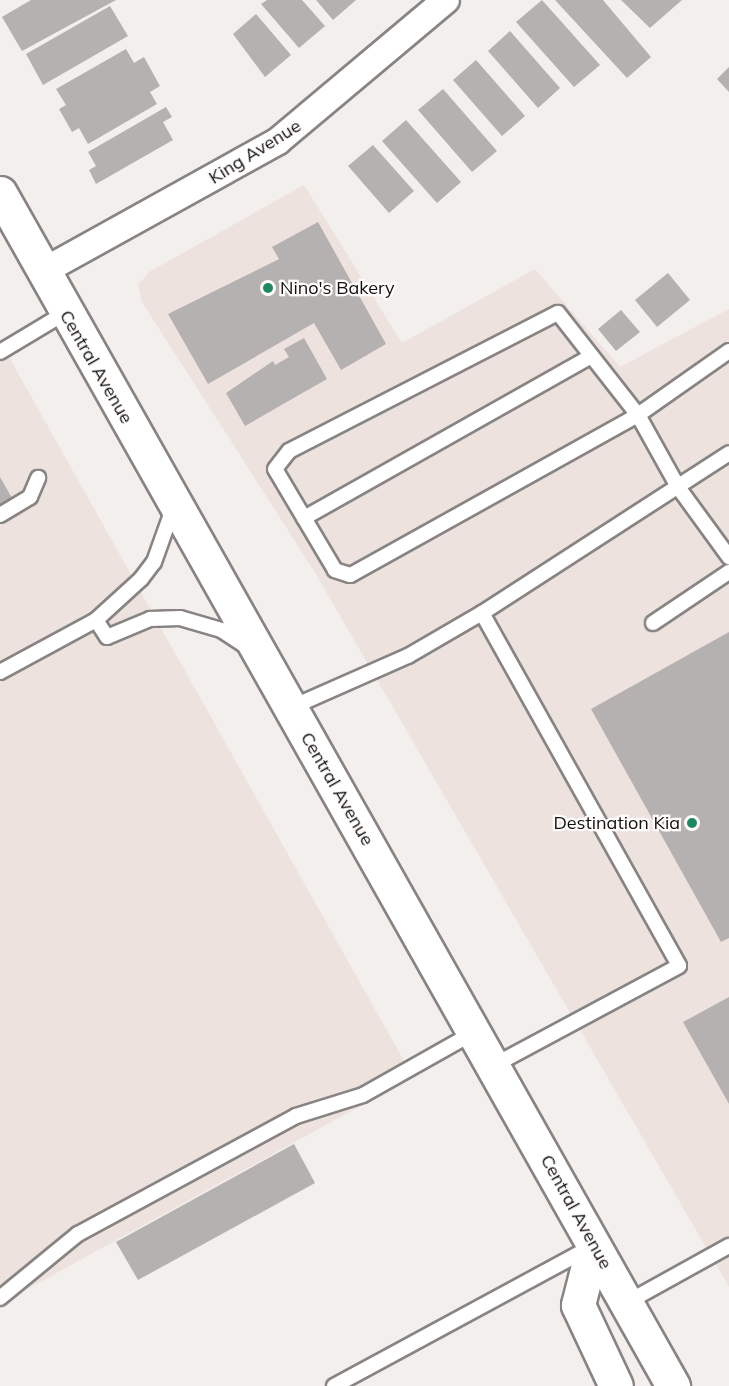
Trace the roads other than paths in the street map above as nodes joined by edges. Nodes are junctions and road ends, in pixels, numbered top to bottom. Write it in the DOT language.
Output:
graph roads {
  1 [pos="446,0"];
  2 [pos="0,193"];
  3 [pos="42,272"];
  4 [pos="65,313"];
  5 [pos="729,351"];
  6 [pos="0,352"];
  7 [pos="591,356"];
  8 [pos="638,416"];
  9 [pos="729,453"];
  10 [pos="38,478"];
  11 [pos="678,487"];
  12 [pos="174,504"];
  13 [pos="0,515"];
  14 [pos="304,518"];
  15 [pos="729,557"];
  16 [pos="729,572"];
  17 [pos="482,613"];
  18 [pos="96,620"];
  19 [pos="654,622"];
  20 [pos="261,656"];
  21 [pos="0,672"];
  22 [pos="290,708"];
  23 [pos="475,1032"];
  24 [pos="494,1065"];
  25 [pos="593,1246"];
  26 [pos="729,1246"];
  27 [pos="0,1298"];
  28 [pos="627,1303"];
  29 [pos="334,1386"];
  30 [pos="616,1386"];
  31 [pos="673,1386"];
  1 -- 3 [label="street, King Avenue"];
  2 -- 3 [label="main road, Central Avenue"];
  3 -- 4 [label="main road, Central Avenue"];
  4 -- 6 [label="lane"];
  4 -- 12 [label="main road, Central Avenue"];
  5 -- 8 [label="lane"];
  7 -- 8 [label="lane"];
  7 -- 14 [label="lane"];
  7 -- 14 [label="lane"];
  8 -- 11 [label="lane"];
  8 -- 14 [label="lane"];
  9 -- 11 [label="lane"];
  10 -- 13 [label="lane"];
  11 -- 15 [label="lane"];
  11 -- 17 [label="lane"];
  12 -- 18 [label="lane"];
  12 -- 20 [label="main road, Central Avenue"];
  16 -- 19 [label="lane"];
  17 -- 22 [label="lane"];
  17 -- 24 [label="lane"];
  18 -- 20 [label="lane"];
  18 -- 21 [label="lane"];
  20 -- 22 [label="main road, Central Avenue"];
  22 -- 23 [label="main road, Central Avenue"];
  23 -- 24 [label="main road, Central Avenue"];
  23 -- 27 [label="lane"];
  24 -- 25 [label="main road, Central Avenue"];
  25 -- 28 [label="main road, Central Avenue"];
  25 -- 29 [label="lane"];
  25 -- 30 [label="main road"];
  26 -- 28 [label="lane"];
  28 -- 31 [label="main road, Central Avenue"];
}
